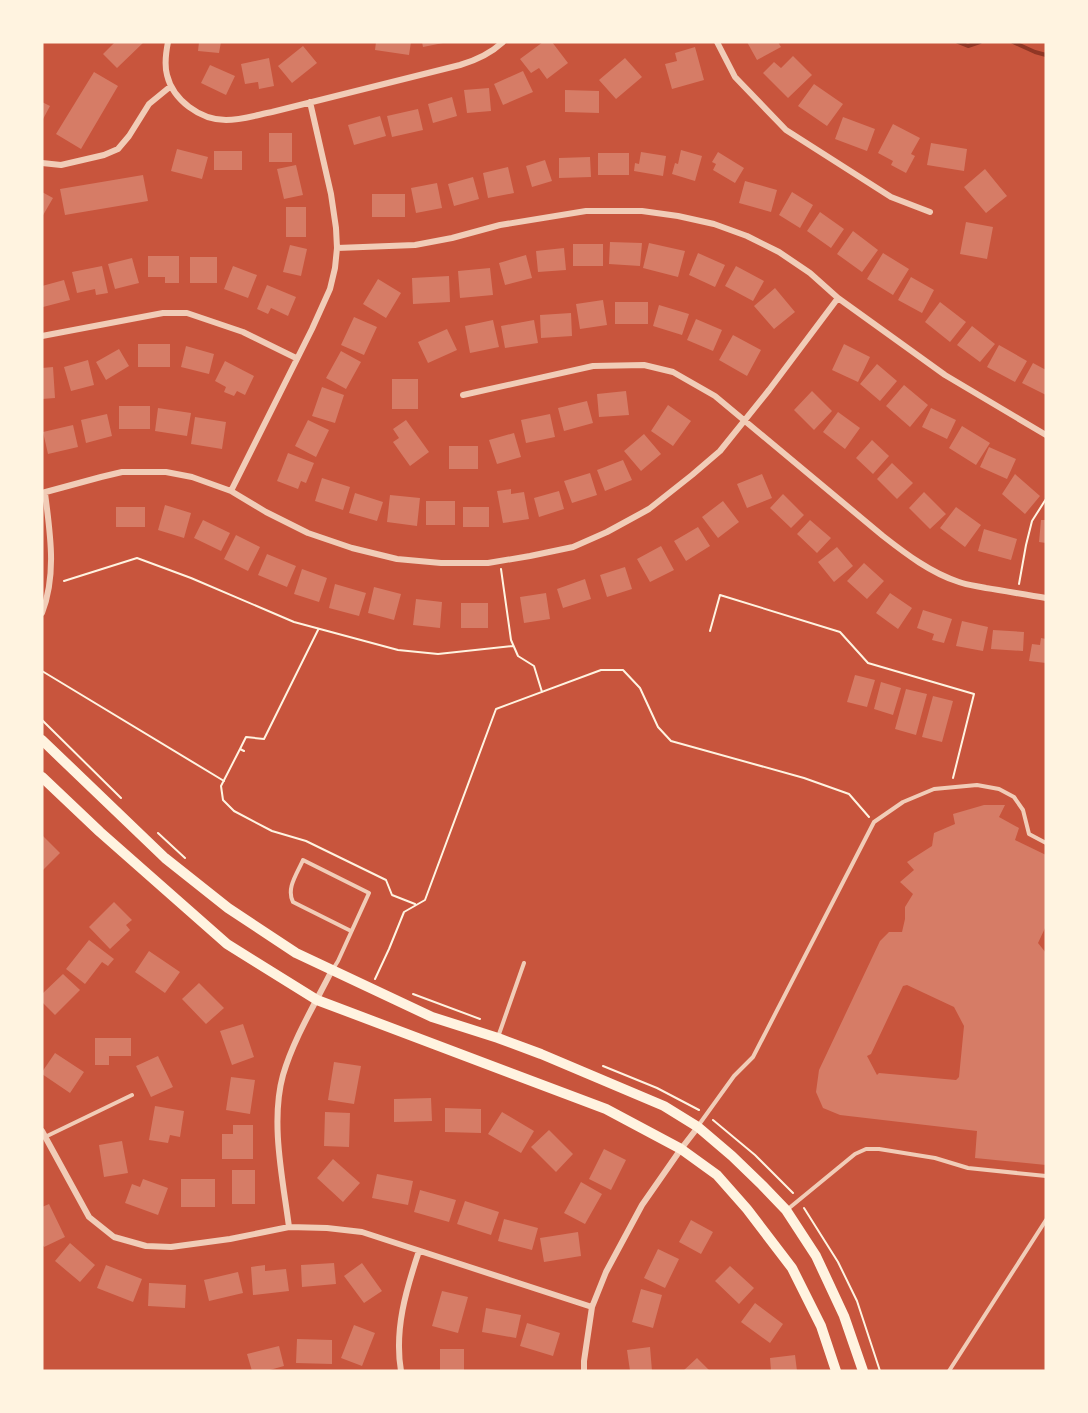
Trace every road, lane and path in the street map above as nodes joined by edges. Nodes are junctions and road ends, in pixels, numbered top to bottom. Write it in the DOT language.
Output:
graph roads {
  1 [pos="168,42"];
  2 [pos="503,42"];
  3 [pos="717,42"];
  4 [pos="171,86"];
  5 [pos="310,102"];
  6 [pos="42,163"];
  7 [pos="930,212"];
  8 [pos="337,248"];
  9 [pos="838,298"];
  10 [pos="42,336"];
  11 [pos="296,358"];
  12 [pos="463,395"];
  13 [pos="745,421"];
  14 [pos="1046,435"];
  15 [pos="231,491"];
  16 [pos="43,493"];
  17 [pos="1046,499"];
  18 [pos="500,561"];
  19 [pos="64,581"];
  20 [pos="1017,594"];
  21 [pos="1046,598"];
  22 [pos="42,613"];
  23 [pos="319,629"];
  24 [pos="710,631"];
  25 [pos="513,646"];
  26 [pos="42,671"];
  27 [pos="542,692"];
  28 [pos="42,740"];
  29 [pos="240,749"];
  30 [pos="244,751"];
  31 [pos="42,777"];
  32 [pos="224,781"];
  33 [pos="951,788"];
  34 [pos="874,822"];
  35 [pos="1046,843"];
  36 [pos="417,905"];
  37 [pos="351,931"];
  38 [pos="524,963"];
  39 [pos="332,970"];
  40 [pos="375,979"];
  41 [pos="317,1000"];
  42 [pos="498,1038"];
  43 [pos="132,1095"];
  44 [pos="698,1127"];
  45 [pos="44,1134"];
  46 [pos="681,1149"];
  47 [pos="1046,1176"];
  48 [pos="786,1210"];
  49 [pos="1046,1220"];
  50 [pos="289,1227"];
  51 [pos="419,1251"];
  52 [pos="591,1307"];
  53 [pos="401,1371"];
  54 [pos="584,1371"];
  55 [pos="836,1371"];
  56 [pos="863,1371"];
  57 [pos="949,1371"];
  1 -- 4 [label="street"];
  2 -- 5 [label="street"];
  3 -- 7 [label="street"];
  4 -- 5 [label="street"];
  4 -- 6 [label="street"];
  5 -- 8 [label="street"];
  8 -- 9 [label="street"];
  8 -- 11 [label="street"];
  9 -- 13 [label="street"];
  9 -- 14 [label="street"];
  10 -- 11 [label="street"];
  11 -- 15 [label="street"];
  12 -- 13 [label="street"];
  13 -- 18 [label="street"];
  13 -- 20 [label="street"];
  15 -- 16 [label="street"];
  15 -- 18 [label="street"];
  16 -- 22 [label="street"];
  17 -- 20 [label="path"];
  18 -- 25 [label="path"];
  19 -- 23 [label="path"];
  20 -- 21 [label="street"];
  23 -- 25 [label="path"];
  23 -- 29 [label="path"];
  24 -- 33 [label="path"];
  25 -- 27 [label="path"];
  26 -- 32 [label="path"];
  27 -- 34 [label="path"];
  27 -- 36 [label="path"];
  28 -- 39 [label="main road"];
  29 -- 30 [label="path"];
  29 -- 32 [label="path"];
  31 -- 41 [label="main road"];
  32 -- 36 [label="path"];
  33 -- 34 [label="lane"];
  33 -- 35 [label="lane"];
  34 -- 44 [label="lane"];
  36 -- 40 [label="path"];
  37 -- 37 [label="lane"];
  37 -- 39 [label="lane"];
  38 -- 42 [label="lane"];
  39 -- 41 [label="street"];
  39 -- 42 [label="main road"];
  41 -- 46 [label="main road"];
  41 -- 50 [label="street"];
  42 -- 44 [label="main road"];
  43 -- 45 [label="lane"];
  44 -- 46 [label="street"];
  44 -- 48 [label="main road"];
  45 -- 50 [label="street"];
  46 -- 52 [label="street"];
  46 -- 55 [label="main road"];
  47 -- 48 [label="lane"];
  48 -- 56 [label="main road"];
  49 -- 57 [label="lane"];
  50 -- 51 [label="street"];
  51 -- 52 [label="street"];
  51 -- 53 [label="street"];
  52 -- 54 [label="street"];
}
